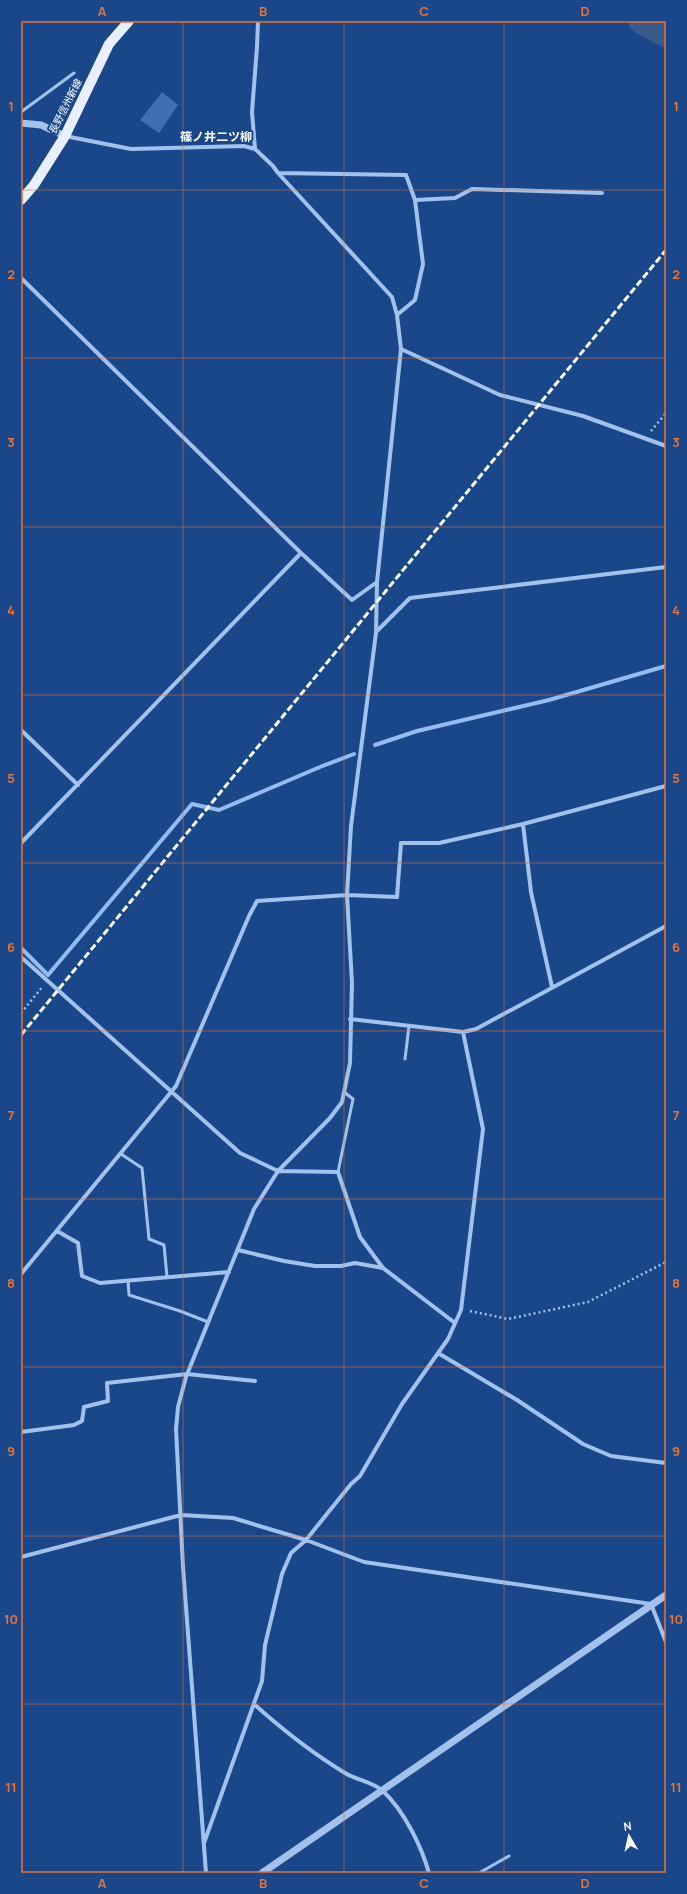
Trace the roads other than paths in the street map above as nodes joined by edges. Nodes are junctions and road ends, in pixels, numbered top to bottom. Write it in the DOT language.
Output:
graph roads {
  1 [pos="129,21"];
  2 [pos="258,21"];
  3 [pos="74,73"];
  4 [pos="21,112"];
  5 [pos="21,123"];
  6 [pos="65,136"];
  7 [pos="255,149"];
  8 [pos="278,173"];
  9 [pos="602,193"];
  10 [pos="21,200"];
  11 [pos="415,200"];
  12 [pos="21,278"];
  13 [pos="398,315"];
  14 [pos="401,349"];
  15 [pos="666,446"];
  16 [pos="301,553"];
  17 [pos="666,567"];
  18 [pos="377,582"];
  19 [pos="376,633"];
  20 [pos="21,730"];
  21 [pos="78,784"];
  22 [pos="666,786"];
  23 [pos="522,824"];
  24 [pos="21,844"];
  25 [pos="347,895"];
  26 [pos="666,926"];
  27 [pos="21,957"];
  28 [pos="552,988"];
  29 [pos="350,1019"];
  30 [pos="409,1026"];
  31 [pos="464,1032"];
  32 [pos="405,1059"];
  33 [pos="344,1092"];
  34 [pos="171,1093"];
  35 [pos="121,1154"];
  36 [pos="278,1171"];
  37 [pos="338,1172"];
  38 [pos="56,1231"];
  39 [pos="238,1250"];
  40 [pos="382,1268"];
  41 [pos="229,1272"];
  42 [pos="21,1274"];
  43 [pos="167,1277"];
  44 [pos="128,1280"];
  45 [pos="208,1322"];
  46 [pos="455,1323"];
  47 [pos="438,1353"];
  48 [pos="188,1374"];
  49 [pos="255,1381"];
  50 [pos="21,1432"];
  51 [pos="666,1463"];
  52 [pos="181,1515"];
  53 [pos="306,1540"];
  54 [pos="21,1557"];
  55 [pos="666,1595"];
  56 [pos="651,1604"];
  57 [pos="666,1642"];
  58 [pos="255,1705"];
  59 [pos="382,1791"];
  60 [pos="203,1845"];
  61 [pos="509,1856"];
  62 [pos="206,1873"];
  63 [pos="262,1873"];
  64 [pos="429,1873"];
  65 [pos="478,1873"];
  1 -- 6 [label="main road, 長野信州新線"];
  2 -- 7 [label="street"];
  3 -- 4 [label="lane"];
  5 -- 6 [label="street"];
  6 -- 7 [label="street"];
  6 -- 10 [label="main road, 長野信州新線"];
  7 -- 8 [label="street"];
  8 -- 11 [label="street"];
  8 -- 13 [label="street"];
  9 -- 11 [label="street"];
  11 -- 13 [label="street"];
  12 -- 16 [label="street"];
  13 -- 14 [label="street"];
  14 -- 15 [label="street"];
  14 -- 18 [label="street"];
  16 -- 18 [label="street"];
  16 -- 21 [label="street"];
  17 -- 19 [label="street"];
  18 -- 19 [label="street"];
  19 -- 25 [label="street"];
  20 -- 21 [label="street"];
  21 -- 24 [label="street"];
  22 -- 23 [label="street"];
  23 -- 25 [label="street"];
  23 -- 28 [label="street"];
  25 -- 29 [label="street"];
  25 -- 34 [label="street"];
  26 -- 28 [label="street"];
  27 -- 34 [label="street"];
  28 -- 31 [label="street"];
  29 -- 30 [label="street"];
  29 -- 33 [label="street"];
  30 -- 31 [label="street"];
  30 -- 32 [label="lane"];
  31 -- 46 [label="street"];
  33 -- 36 [label="street"];
  33 -- 37 [label="lane"];
  34 -- 35 [label="street"];
  34 -- 36 [label="street"];
  35 -- 38 [label="street"];
  35 -- 43 [label="lane"];
  36 -- 37 [label="street"];
  36 -- 39 [label="street"];
  37 -- 40 [label="street"];
  38 -- 42 [label="street"];
  38 -- 44 [label="street"];
  39 -- 40 [label="street"];
  39 -- 41 [label="street"];
  40 -- 46 [label="street"];
  41 -- 43 [label="street"];
  41 -- 45 [label="street"];
  43 -- 44 [label="street"];
  44 -- 45 [label="lane"];
  45 -- 48 [label="street"];
  46 -- 47 [label="street"];
  47 -- 51 [label="street"];
  47 -- 53 [label="street"];
  48 -- 49 [label="street"];
  48 -- 50 [label="street"];
  48 -- 52 [label="street"];
  52 -- 53 [label="street"];
  52 -- 54 [label="street"];
  52 -- 60 [label="street"];
  53 -- 56 [label="street"];
  53 -- 58 [label="street"];
  55 -- 56 [label="street"];
  56 -- 57 [label="street"];
  56 -- 59 [label="street"];
  58 -- 59 [label="street"];
  58 -- 60 [label="street"];
  59 -- 63 [label="street"];
  59 -- 64 [label="street"];
  60 -- 62 [label="street"];
  61 -- 65 [label="lane"];
}
